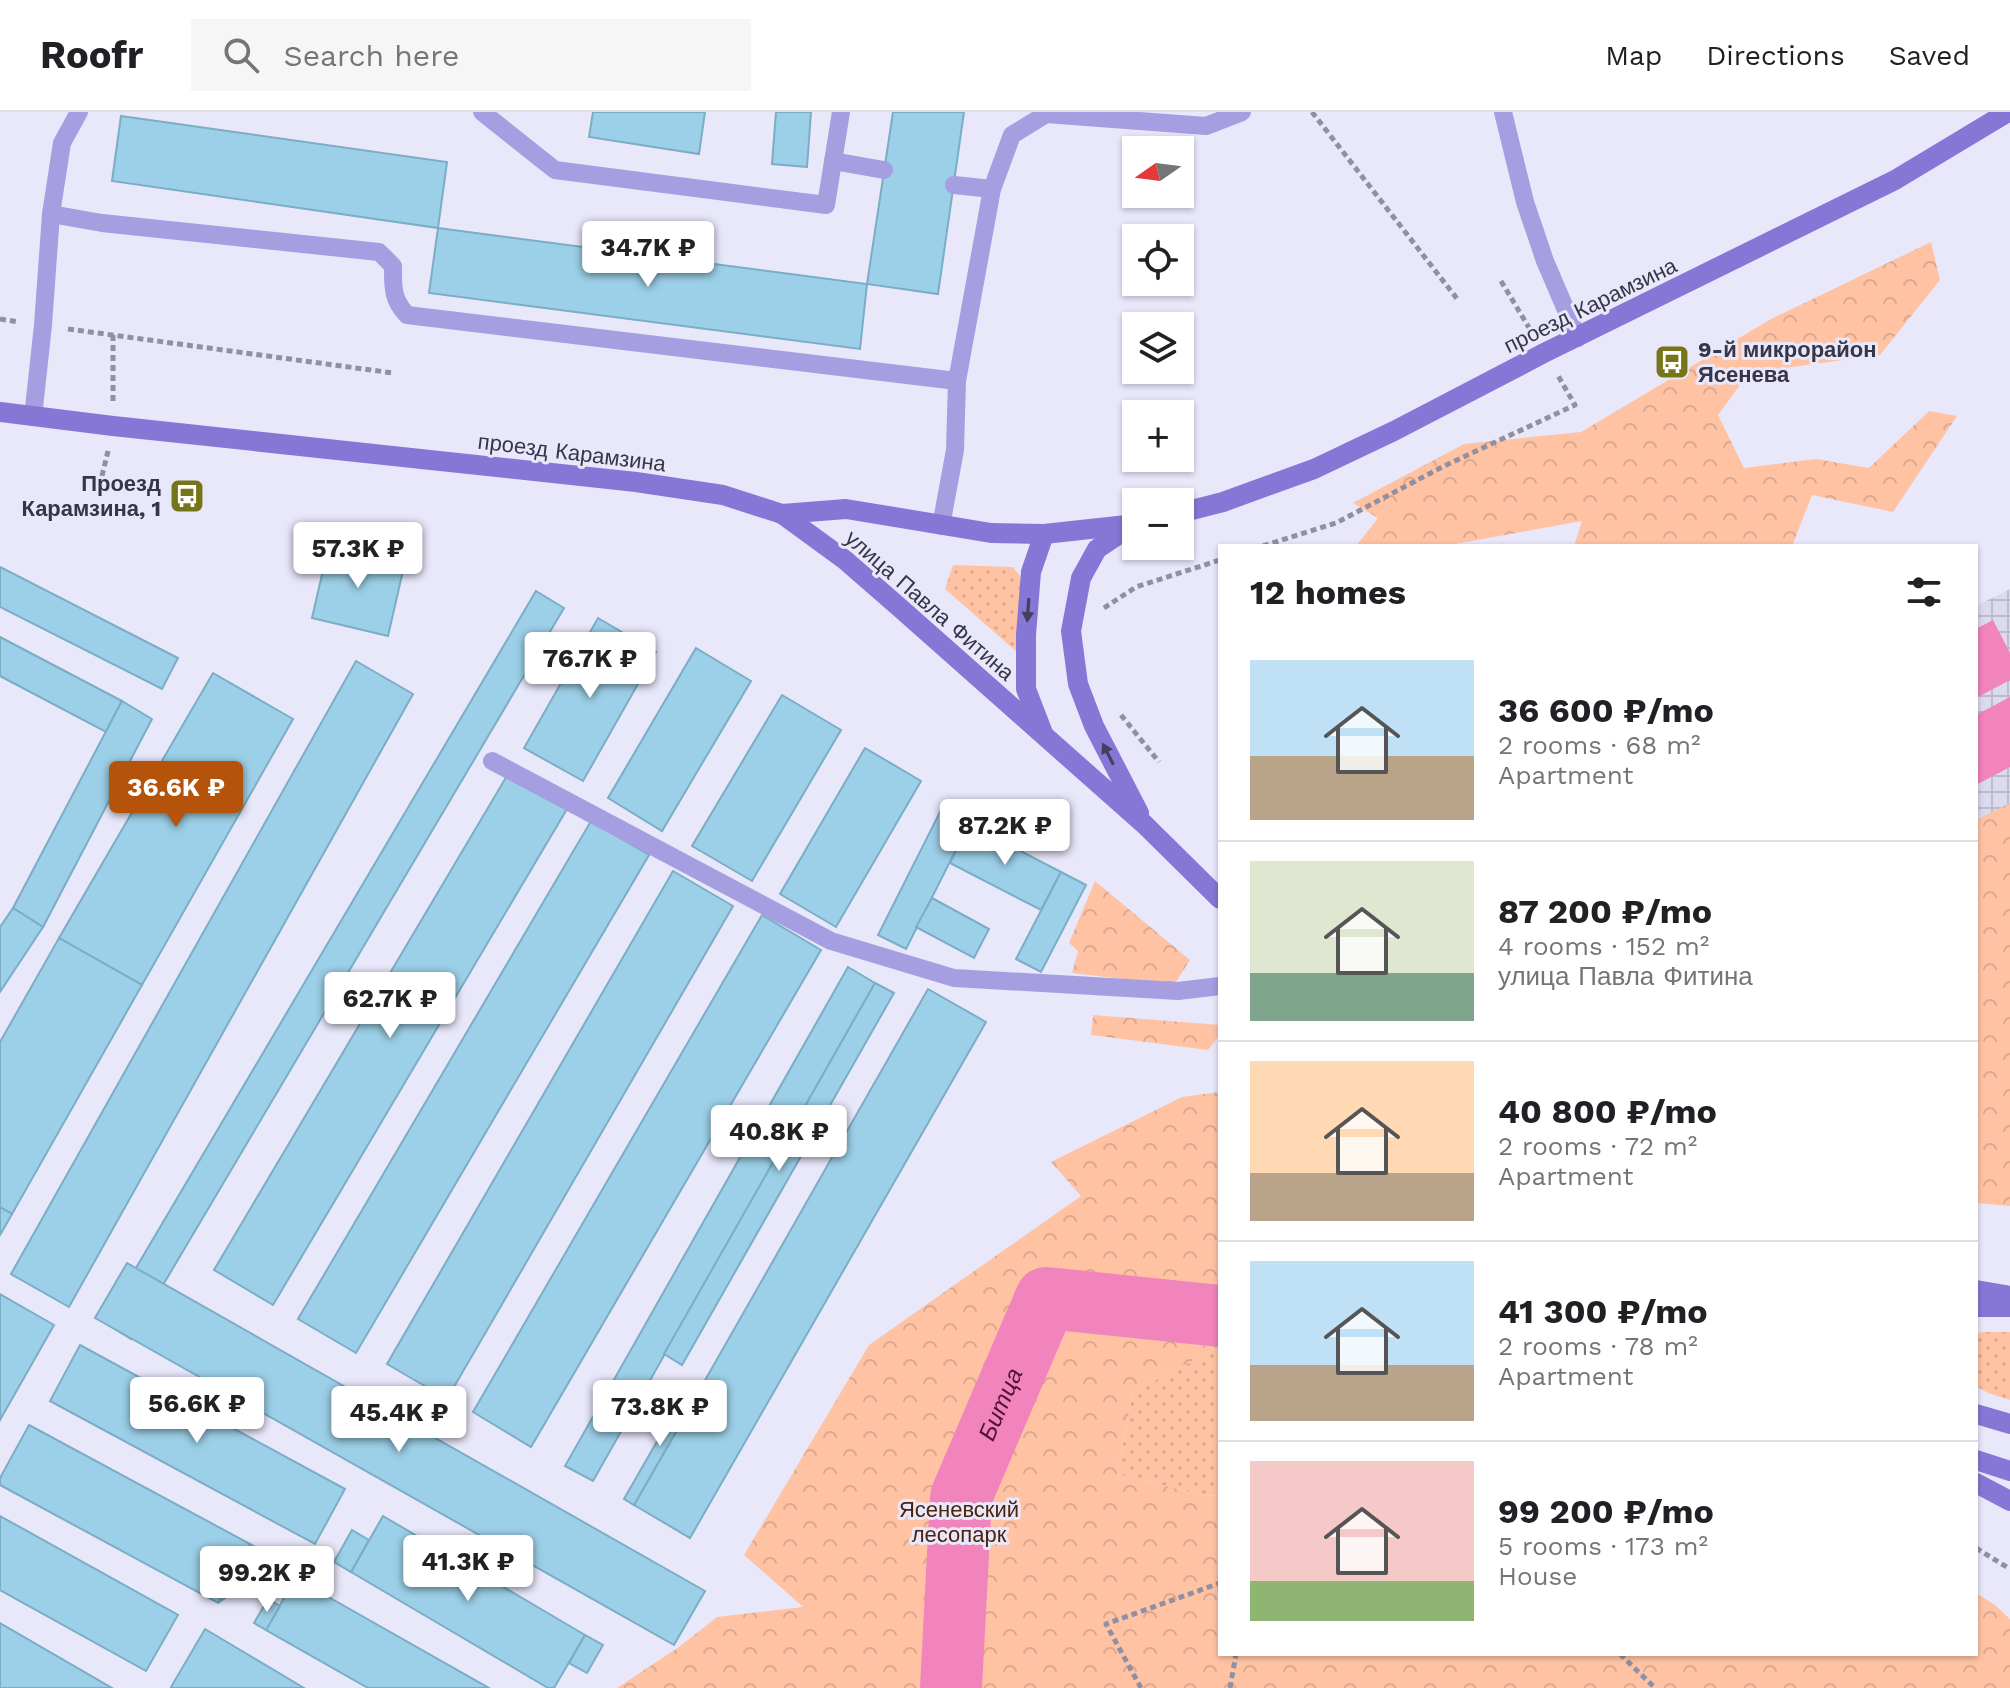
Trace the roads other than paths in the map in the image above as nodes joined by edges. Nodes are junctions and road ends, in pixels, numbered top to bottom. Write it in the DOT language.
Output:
graph roads {
  1 [pos="79,112"];
  2 [pos="482,112"];
  3 [pos="841,112"];
  4 [pos="1242,112"];
  5 [pos="1503,112"];
  6 [pos="2008,112"];
  7 [pos="833,161"];
  8 [pos="884,170"];
  9 [pos="954,185"];
  10 [pos="992,189"];
  11 [pos="51,214"];
  12 [pos="1578,338"];
  13 [pos="957,381"];
  14 [pos="0,412"];
  15 [pos="33,417"];
  16 [pos="1194,509"];
  17 [pos="782,514"];
  18 [pos="941,526"];
  19 [pos="1122,526"];
  20 [pos="1122,533"];
  21 [pos="1044,534"];
  22 [pos="1044,736"];
  23 [pos="492,761"];
  24 [pos="1144,824"];
  25 [pos="1218,897"];
  26 [pos="1218,986"];
  27 [pos="1978,1290"];
  28 [pos="2010,1296"];
  29 [pos="1978,1307"];
  30 [pos="2010,1307"];
  31 [pos="1978,1415"];
  32 [pos="2010,1424"];
  33 [pos="1978,1461"];
  34 [pos="2010,1471"];
  35 [pos="1978,1484"];
  36 [pos="2010,1501"];
  1 -- 11 [label="lane"];
  2 -- 7 [label="lane"];
  3 -- 7 [label="lane"];
  4 -- 10 [label="lane"];
  5 -- 12 [label="lane"];
  6 -- 12 [label="street, проезд Карамзина"];
  7 -- 8 [label="lane"];
  9 -- 10 [label="lane"];
  10 -- 13 [label="lane"];
  11 -- 13 [label="lane"];
  11 -- 15 [label="lane"];
  12 -- 16 [label="street, проезд Карамзина"];
  13 -- 18 [label="lane"];
  14 -- 15 [label="street, проезд Карамзина"];
  15 -- 17 [label="street, проезд Карамзина"];
  17 -- 18 [label="street, проезд Карамзина"];
  17 -- 22 [label="street, улица Павла Фитина"];
  18 -- 21 [label="street, проезд Карамзина"];
  19 -- 21 [label="street, проезд Карамзина"];
  24 -- 20 [label="street, улица Павла Фитина, one-way"];
  21 -- 22 [label="street, улица Павла Фитина, one-way"];
  22 -- 24 [label="street, улица Павла Фитина"];
  23 -- 26 [label="lane"];
  24 -- 25 [label="street, улица Павла Фитина"];
  27 -- 28 [label="street"];
  29 -- 30 [label="street"];
  31 -- 32 [label="street"];
  33 -- 34 [label="street"];
  35 -- 36 [label="street"];
}
